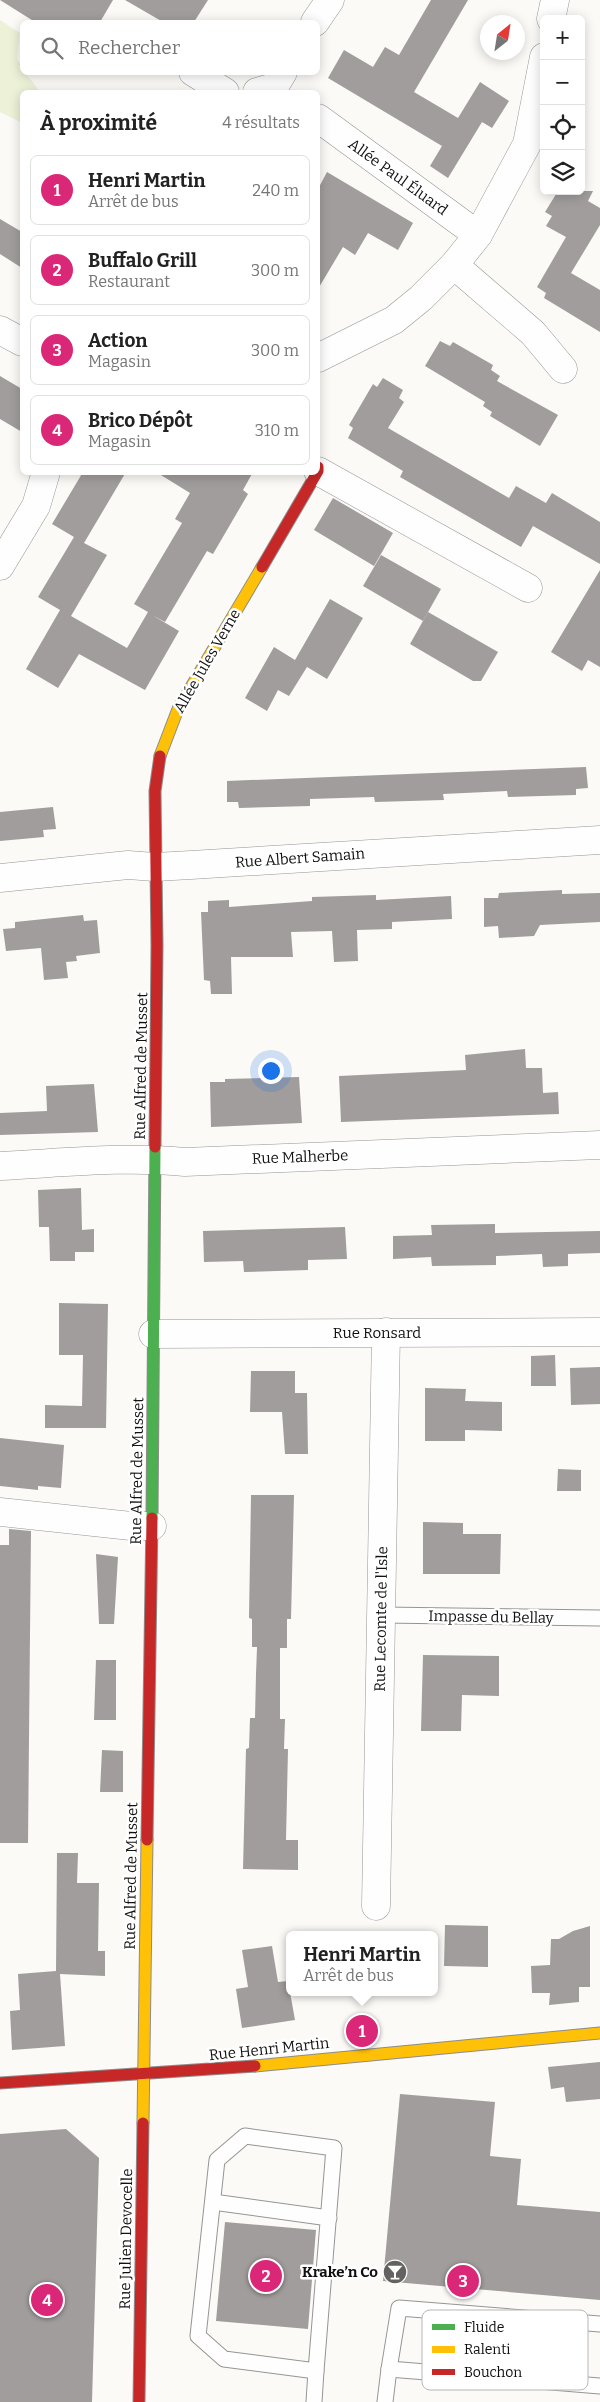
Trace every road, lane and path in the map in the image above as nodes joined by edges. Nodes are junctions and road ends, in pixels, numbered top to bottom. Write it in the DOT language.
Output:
graph roads {
  1 [pos="330,0"];
  2 [pos="555,0"];
  3 [pos="552,15"];
  4 [pos="316,20"];
  5 [pos="543,60"];
  6 [pos="198,75"];
  7 [pos="222,90"];
  8 [pos="320,119"];
  9 [pos="478,235"];
  10 [pos="454,266"];
  11 [pos="0,330"];
  12 [pos="20,341"];
  13 [pos="320,357"];
  14 [pos="563,368"];
  15 [pos="320,470"];
  16 [pos="45,475"];
  17 [pos="315,475"];
  18 [pos="0,566"];
  19 [pos="528,588"];
  20 [pos="600,840"];
  21 [pos="155,867"];
  22 [pos="0,878"];
  23 [pos="600,1145"];
  24 [pos="154,1159"];
  25 [pos="0,1166"];
  26 [pos="386,1332"];
  27 [pos="600,1332"];
  28 [pos="153,1334"];
  29 [pos="0,1512"];
  30 [pos="152,1526"];
  31 [pos="382,1615"];
  32 [pos="600,1618"];
  33 [pos="376,1906"];
  34 [pos="600,2033"];
  35 [pos="143,2076"];
  36 [pos="0,2084"];
  37 [pos="213,2202"];
  38 [pos="328,2218"];
  39 [pos="424,2310"];
  40 [pos="389,2369"];
  41 [pos="316,2370"];
  42 [pos="422,2372"];
  43 [pos="139,2402"];
  44 [pos="314,2402"];
  45 [pos="385,2402"];
  1 -- 4 [label="street"];
  2 -- 3 [label="street"];
  5 -- 9 [label="street"];
  6 -- 7 [label="street"];
  8 -- 9 [label="street, Allée Paul Éluard"];
  9 -- 10 [label="street"];
  10 -- 13 [label="street"];
  10 -- 14 [label="street"];
  11 -- 12 [label="street"];
  15 -- 19 [label="street, Allée Jules Verne"];
  16 -- 18 [label="street"];
  17 -- 21 [label="street, Allée Jules Verne"];
  20 -- 21 [label="street, Rue Albert Samain"];
  21 -- 22 [label="street, Rue Albert Samain"];
  21 -- 24 [label="street, Rue Alfred de Musset"];
  23 -- 24 [label="street, Rue Malherbe"];
  24 -- 25 [label="street, Rue Malherbe"];
  24 -- 28 [label="street, Rue Alfred de Musset"];
  26 -- 27 [label="street, Rue Ronsard"];
  26 -- 28 [label="street, Rue Ronsard"];
  26 -- 31 [label="street, Rue Lecomte de l'Isle"];
  28 -- 30 [label="street, Rue Alfred de Musset"];
  29 -- 30 [label="street"];
  30 -- 35 [label="street, Rue Alfred de Musset"];
  31 -- 32 [label="lane, Impasse du Bellay"];
  31 -- 33 [label="street, Rue Lecomte de l'Isle"];
  34 -- 35 [label="street, Rue Henri Martin"];
  35 -- 36 [label="street, Rue Henri Martin"];
  35 -- 43 [label="street, Rue Julien Devocelle"];
  37 -- 38 [label="lane"];
  37 -- 38 [label="lane"];
  37 -- 41 [label="lane"];
  38 -- 41 [label="lane"];
  39 -- 40 [label="lane"];
  40 -- 42 [label="lane"];
  40 -- 45 [label="lane"];
  41 -- 44 [label="lane"];
}
